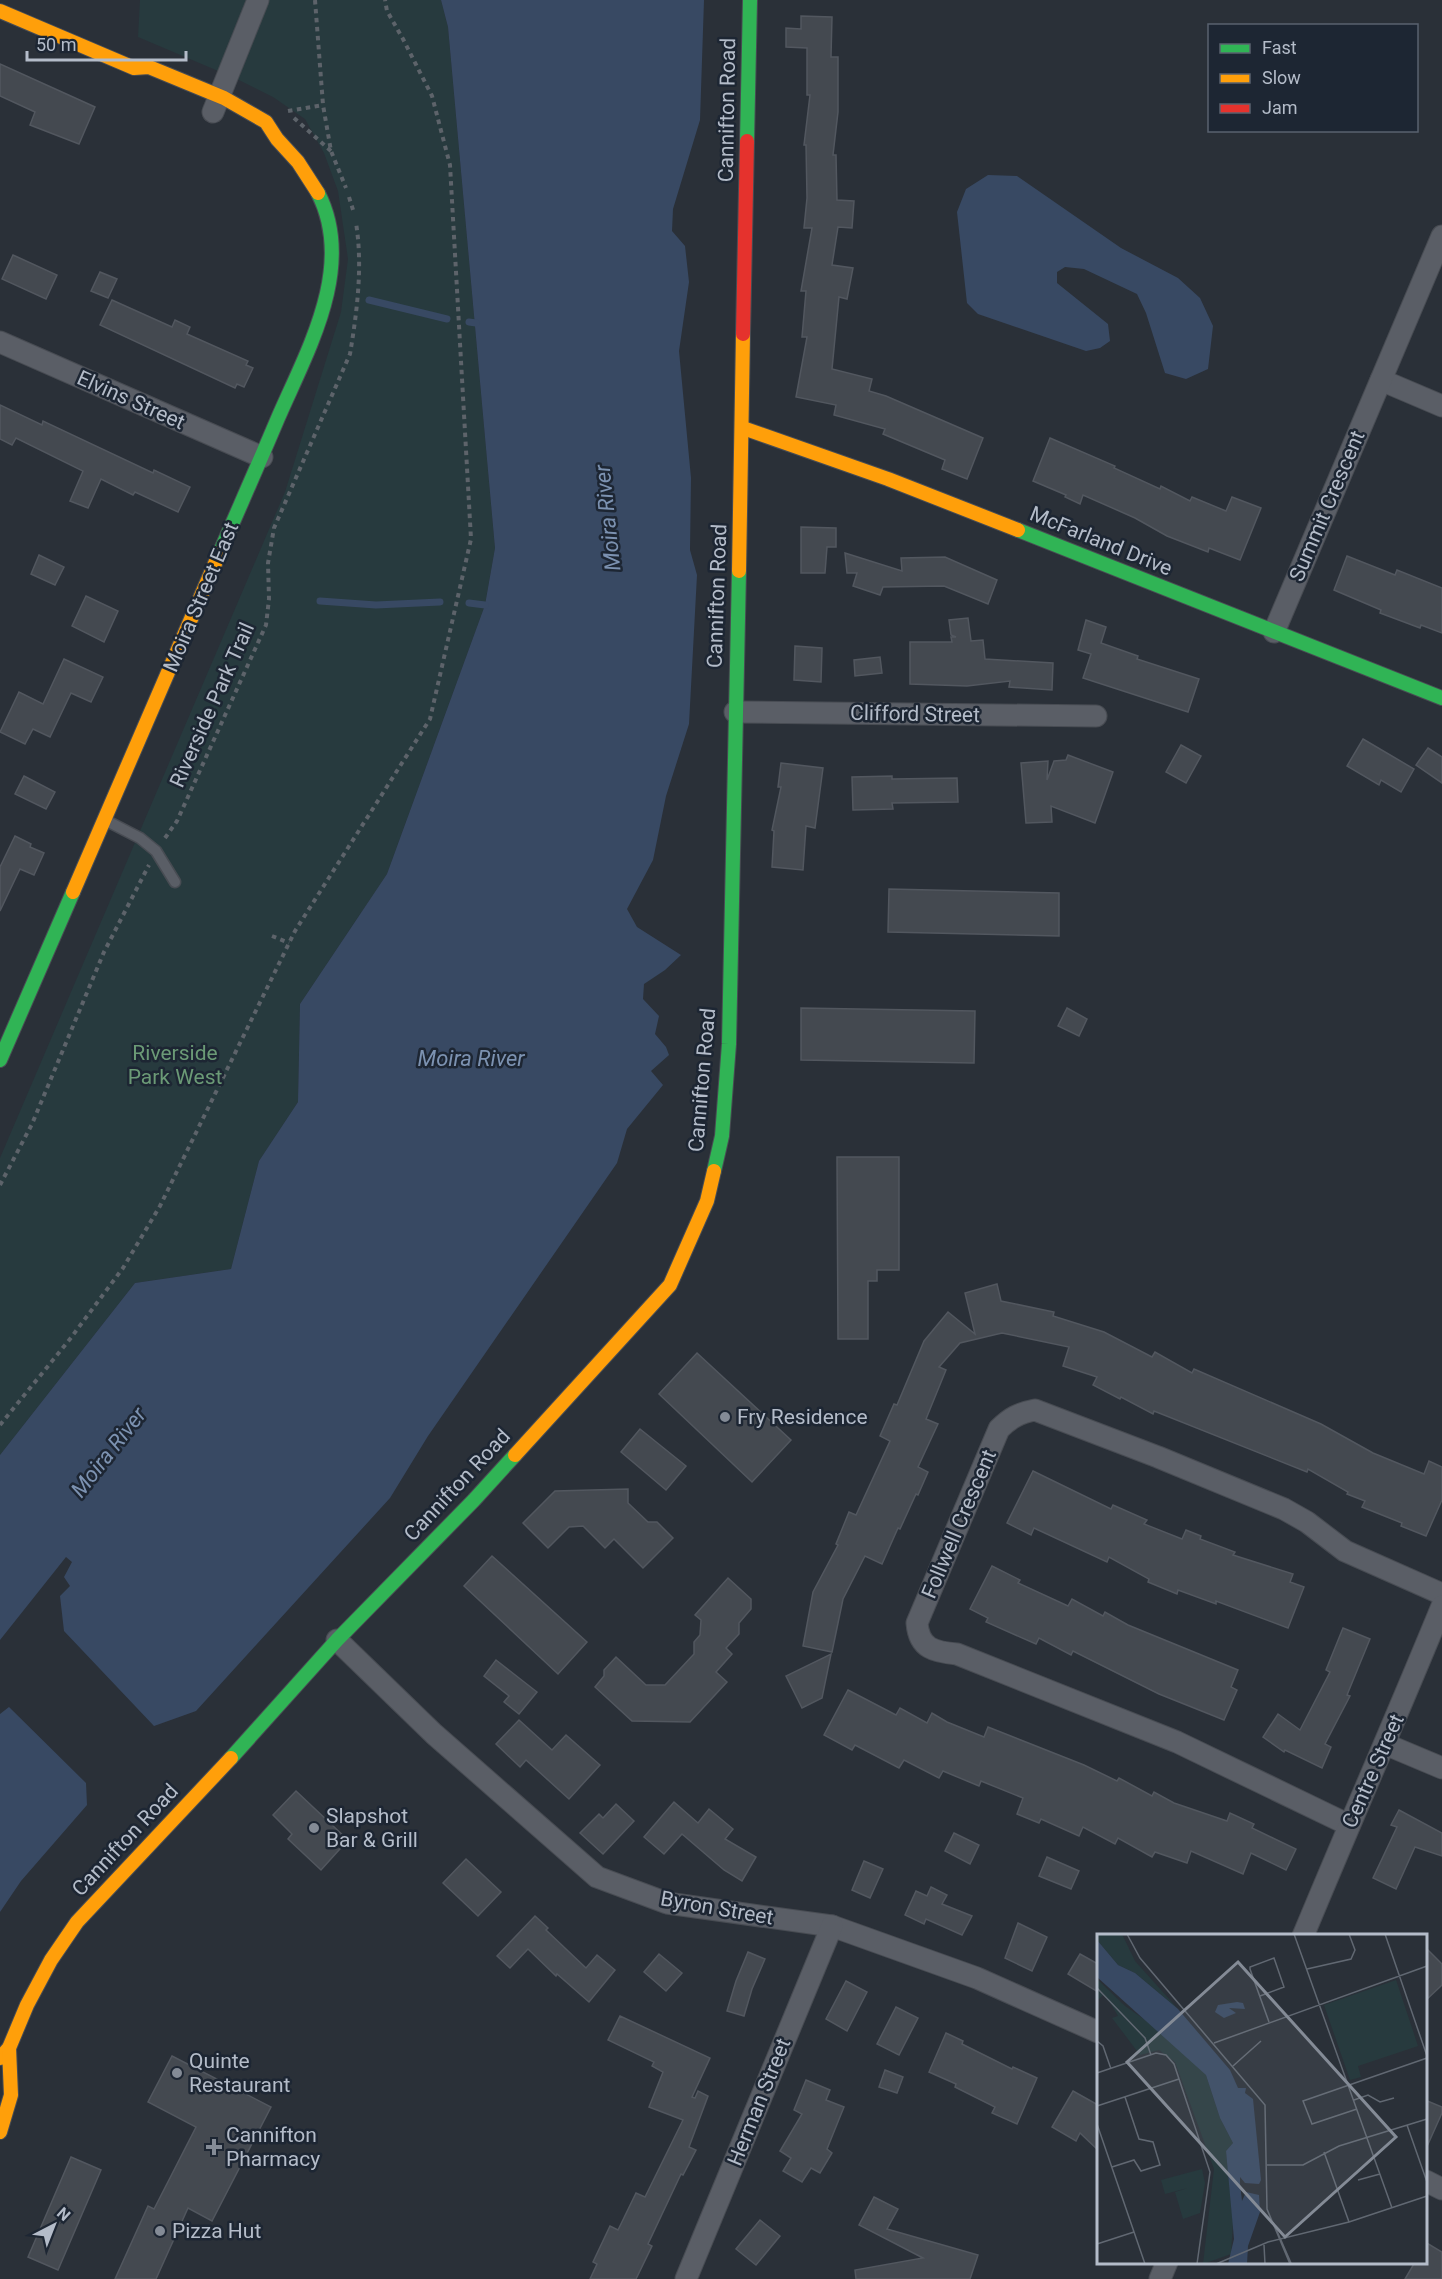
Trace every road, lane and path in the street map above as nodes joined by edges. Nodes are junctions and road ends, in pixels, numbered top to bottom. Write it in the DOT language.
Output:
graph roads {
  1 [pos="258,0"];
  2 [pos="315,0"];
  3 [pos="385,0"];
  4 [pos="750,0"];
  5 [pos="0,11"];
  6 [pos="134,68"];
  7 [pos="143,82"];
  8 [pos="322,105"];
  9 [pos="215,108"];
  10 [pos="286,112"];
  11 [pos="1442,236"];
  12 [pos="0,342"];
  13 [pos="1381,380"];
  14 [pos="1442,406"];
  15 [pos="743,428"];
  16 [pos="262,457"];
  17 [pos="1274,632"];
  18 [pos="1442,698"];
  19 [pos="735,712"];
  20 [pos="1095,716"];
  21 [pos="104,820"];
  22 [pos="156,851"];
  23 [pos="175,882"];
  24 [pos="272,936"];
  25 [pos="289,944"];
  26 [pos="0,1060"];
  27 [pos="0,1185"];
  28 [pos="0,1425"];
  29 [pos="1442,1594"];
  30 [pos="1442,1606"];
  31 [pos="337,1640"];
  32 [pos="1385,1744"];
  33 [pos="1442,1768"];
  34 [pos="1349,1825"];
  35 [pos="832,1926"];
  36 [pos="1303,1934"];
  37 [pos="1097,2032"];
  38 [pos="4,2053"];
  39 [pos="0,2132"];
  40 [pos="1427,2182"];
  41 [pos="1442,2189"];
  42 [pos="1166,2264"];
  43 [pos="686,2279"];
  44 [pos="1160,2279"];
  1 -- 9 [label="street"];
  2 -- 8 [label="path, Riverside Park Trail"];
  3 -- 25 [label="path"];
  4 -- 15 [label="main road, Cannifton Road"];
  5 -- 6 [label="main road, Moira Street East"];
  6 -- 7 [label="main road"];
  6 -- 9 [label="main road, Moira Street East"];
  8 -- 10 [label="path"];
  8 -- 22 [label="path, Riverside Park Trail"];
  9 -- 16 [label="main road, Moira Street East"];
  11 -- 13 [label="street, Summit Crescent"];
  12 -- 16 [label="street, Elvins Street"];
  13 -- 14 [label="street"];
  13 -- 17 [label="street, Summit Crescent"];
  15 -- 17 [label="main road, McFarland Drive"];
  15 -- 19 [label="main road, Cannifton Road"];
  16 -- 21 [label="main road, Moira Street East"];
  17 -- 18 [label="main road, McFarland Drive"];
  19 -- 20 [label="street, Clifford Street"];
  19 -- 31 [label="main road, Cannifton Road"];
  21 -- 22 [label="lane"];
  21 -- 26 [label="main road, Moira Street East"];
  22 -- 23 [label="lane"];
  22 -- 27 [label="path, Riverside Park Trail"];
  24 -- 25 [label="path"];
  25 -- 28 [label="path"];
  29 -- 34 [label="street, Follwell Crescent"];
  30 -- 32 [label="street, Centre Street"];
  31 -- 35 [label="street, Byron Street"];
  31 -- 38 [label="main road, Cannifton Road"];
  32 -- 33 [label="street"];
  32 -- 34 [label="street, Centre Street"];
  34 -- 36 [label="street, Centre Street"];
  35 -- 37 [label="street, Byron Street"];
  35 -- 43 [label="street, Herman Street"];
  38 -- 39 [label="main road, Cannifton Road"];
  40 -- 41 [label="street"];
  42 -- 44 [label="street"];
}
